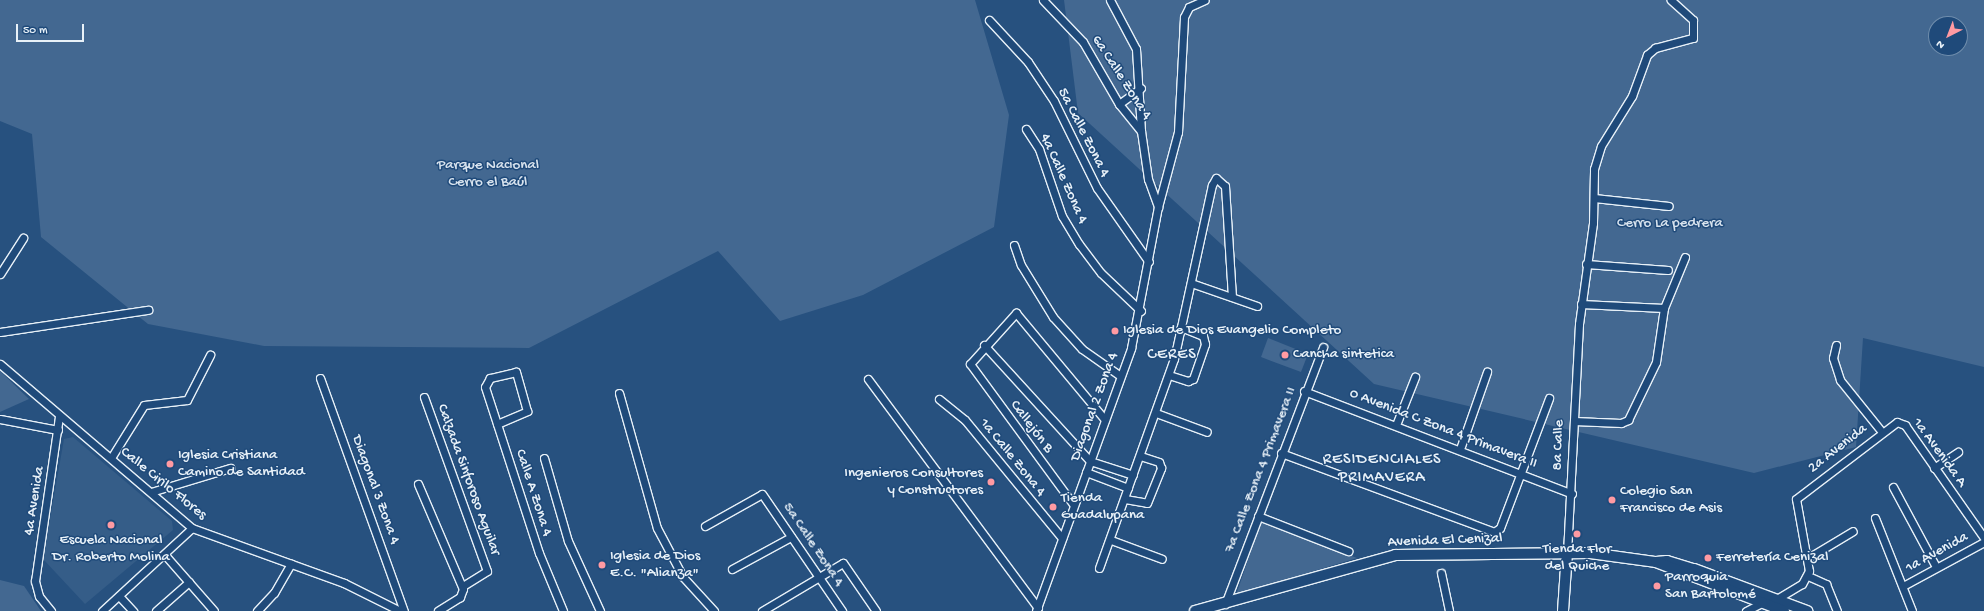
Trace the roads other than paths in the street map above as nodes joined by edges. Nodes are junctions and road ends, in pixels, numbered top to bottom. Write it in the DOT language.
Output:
graph roads {
  1 [pos="1042,0"];
  2 [pos="1110,0"];
  3 [pos="1194,0"];
  4 [pos="1205,0"];
  5 [pos="1671,0"];
  6 [pos="1189,7"];
  7 [pos="989,20"];
  8 [pos="1141,88"];
  9 [pos="1119,104"];
  10 [pos="1026,129"];
  11 [pos="1141,131"];
  12 [pos="1594,198"];
  13 [pos="1669,206"];
  14 [pos="1158,207"];
  15 [pos="23,238"];
  16 [pos="1014,245"];
  17 [pos="1685,257"];
  18 [pos="1149,262"];
  19 [pos="1586,264"];
  20 [pos="1668,270"];
  21 [pos="0,274"];
  22 [pos="1190,283"];
  23 [pos="1232,297"];
  24 [pos="1581,304"];
  25 [pos="1257,306"];
  26 [pos="1664,308"];
  27 [pos="148,310"];
  28 [pos="1141,311"];
  29 [pos="1181,327"];
  30 [pos="0,332"];
  31 [pos="984,345"];
  32 [pos="1836,345"];
  33 [pos="1323,347"];
  34 [pos="210,355"];
  35 [pos="0,364"];
  36 [pos="1487,372"];
  37 [pos="1119,374"];
  38 [pos="1169,374"];
  39 [pos="1415,377"];
  40 [pos="320,378"];
  41 [pos="868,379"];
  42 [pos="1304,391"];
  43 [pos="619,393"];
  44 [pos="424,397"];
  45 [pos="1549,398"];
  46 [pos="939,399"];
  47 [pos="1156,413"];
  48 [pos="60,416"];
  49 [pos="0,419"];
  50 [pos="1105,420"];
  51 [pos="1574,421"];
  52 [pos="1900,422"];
  53 [pos="497,424"];
  54 [pos="1396,425"];
  55 [pos="58,430"];
  56 [pos="1208,432"];
  57 [pos="1882,432"];
  58 [pos="1460,449"];
  59 [pos="1958,452"];
  60 [pos="1281,453"];
  61 [pos="1140,456"];
  62 [pos="111,458"];
  63 [pos="544,458"];
  64 [pos="1090,461"];
  65 [pos="230,468"];
  66 [pos="1934,468"];
  67 [pos="1086,472"];
  68 [pos="1521,472"];
  69 [pos="1133,475"];
  70 [pos="418,484"];
  71 [pos="1893,487"];
  72 [pos="1128,488"];
  73 [pos="151,492"];
  74 [pos="1572,494"];
  75 [pos="1125,499"];
  76 [pos="1073,504"];
  77 [pos="1258,516"];
  78 [pos="1875,518"];
  79 [pos="705,526"];
  80 [pos="192,528"];
  81 [pos="1852,531"];
  82 [pos="791,537"];
  83 [pos="1062,538"];
  84 [pos="1984,538"];
  85 [pos="1110,540"];
  86 [pos="1984,542"];
  87 [pos="1348,551"];
  88 [pos="1567,553"];
  89 [pos="165,556"];
  90 [pos="1808,558"];
  91 [pos="1162,559"];
  92 [pos="291,562"];
  93 [pos="1656,562"];
  94 [pos="1936,566"];
  95 [pos="1099,568"];
  96 [pos="732,569"];
  97 [pos="1441,573"];
  98 [pos="1808,576"];
  99 [pos="820,579"];
  100 [pos="189,582"];
  101 [pos="1903,586"];
  102 [pos="463,590"];
  103 [pos="119,596"];
  104 [pos="1778,599"];
  105 [pos="1763,603"];
  106 [pos="1225,604"];
  107 [pos="1037,610"];
  108 [pos="50,611"];
  109 [pos="102,611"];
  110 [pos="133,611"];
  111 [pos="156,611"];
  112 [pos="214,611"];
  113 [pos="257,611"];
  114 [pos="400,611"];
  115 [pos="404,611"];
  116 [pos="438,611"];
  117 [pos="563,611"];
  118 [pos="600,611"];
  119 [pos="714,611"];
  120 [pos="762,611"];
  121 [pos="842,611"];
  122 [pos="876,611"];
  123 [pos="1195,611"];
  124 [pos="1449,611"];
  125 [pos="1563,611"];
  126 [pos="1746,611"];
  127 [pos="1784,611"];
  128 [pos="1807,611"];
  129 [pos="1837,611"];
  130 [pos="1912,611"];
  1 -- 9 [label="street, 6a Calle Zona 4"];
  2 -- 8 [label="street"];
  3 -- 6 [label="street, Diagonal 2 Zona 4"];
  4 -- 6 [label="street"];
  5 -- 12 [label="street, 8a Calle"];
  6 -- 14 [label="street, Diagonal 2 Zona 4"];
  7 -- 18 [label="street, 5a Calle Zona 4"];
  8 -- 9 [label="street"];
  8 -- 11 [label="street"];
  9 -- 11 [label="street, 6a Calle Zona 4"];
  10 -- 28 [label="street, 4a Calle Zona 4"];
  11 -- 14 [label="street, 6a Calle Zona 4"];
  12 -- 13 [label="street"];
  12 -- 19 [label="street, 8a Calle"];
  14 -- 18 [label="street, Diagonal 2 Zona 4"];
  15 -- 21 [label="street"];
  16 -- 37 [label="street"];
  17 -- 26 [label="street"];
  18 -- 28 [label="street, Diagonal 2 Zona 4"];
  19 -- 20 [label="street"];
  19 -- 24 [label="street, 8a Calle"];
  22 -- 23 [label="street"];
  22 -- 23 [label="street"];
  22 -- 29 [label="street"];
  23 -- 25 [label="street"];
  24 -- 26 [label="street"];
  24 -- 51 [label="street, 8a Calle"];
  26 -- 51 [label="street"];
  27 -- 30 [label="street"];
  28 -- 37 [label="street, Diagonal 2 Zona 4"];
  29 -- 38 [label="street"];
  29 -- 38 [label="street"];
  31 -- 50 [label="street"];
  31 -- 64 [label="street"];
  31 -- 76 [label="street, Callejón B"];
  32 -- 57 [label="street"];
  33 -- 42 [label="street, 7a Calle Zona 4 Primavera II"];
  34 -- 62 [label="street"];
  35 -- 48 [label="street, Calle Cirilo Flores"];
  36 -- 58 [label="street"];
  37 -- 50 [label="street, Diagonal 2 Zona 4"];
  38 -- 47 [label="street"];
  39 -- 54 [label="street"];
  40 -- 115 [label="street, Diagonal 3 Zona 4"];
  41 -- 107 [label="street"];
  42 -- 54 [label="street, 0 Avenida C Zona 4 Primavera II"];
  42 -- 60 [label="street, 7a Calle Zona 4 Primavera II"];
  43 -- 119 [label="street"];
  44 -- 102 [label="street, Calzada Sinforoso Aguilar"];
  45 -- 68 [label="street"];
  46 -- 83 [label="street, 1a Calle Zona 4"];
  47 -- 56 [label="street"];
  47 -- 61 [label="street"];
  48 -- 55 [label="street, 4a Avenida"];
  48 -- 62 [label="street, Calle Cirilo Flores"];
  49 -- 55 [label="street"];
  50 -- 64 [label="street, Diagonal 2 Zona 4"];
  51 -- 74 [label="street, 8a Calle"];
  52 -- 57 [label="street, 2a Avenida"];
  52 -- 66 [label="street, 1a Avenida A"];
  53 -- 53 [label="street, Calle A Zona 4"];
  53 -- 117 [label="street, Calle A Zona 4"];
  54 -- 58 [label="street, 0 Avenida C Zona 4 Primavera II"];
  55 -- 108 [label="street, 4a Avenida"];
  57 -- 90 [label="street, 2a Avenida"];
  58 -- 68 [label="street, 0 Avenida C Zona 4 Primavera II"];
  59 -- 66 [label="street"];
  60 -- 68 [label="street"];
  60 -- 77 [label="street, 7a Calle Zona 4 Primavera II"];
  61 -- 69 [label="street"];
  61 -- 75 [label="street"];
  62 -- 73 [label="street, Calle Cirilo Flores"];
  63 -- 118 [label="street"];
  64 -- 67 [label="street, Diagonal 2 Zona 4"];
  64 -- 69 [label="street"];
  65 -- 73 [label="street"];
  66 -- 84 [label="street, 1a Avenida A"];
  67 -- 72 [label="street"];
  67 -- 76 [label="street, Diagonal 2 Zona 4"];
  68 -- 74 [label="street, 0 Avenida C Zona 4 Primavera II"];
  69 -- 72 [label="street"];
  70 -- 102 [label="street"];
  71 -- 94 [label="street"];
  72 -- 75 [label="street"];
  73 -- 80 [label="street, Calle Cirilo Flores"];
  74 -- 88 [label="street, 8a Calle"];
  75 -- 85 [label="street"];
  76 -- 83 [label="street, Diagonal 2 Zona 4"];
  77 -- 87 [label="street"];
  77 -- 106 [label="street, 7a Calle Zona 4 Primavera II"];
  78 -- 101 [label="street"];
  79 -- 82 [label="street, 5a Calle Zona 4"];
  80 -- 89 [label="street"];
  80 -- 92 [label="street, Calle Cirilo Flores"];
  81 -- 90 [label="street"];
  82 -- 96 [label="street"];
  82 -- 99 [label="street, 5a Calle Zona 4"];
  83 -- 107 [label="street, Diagonal 2 Zona 4"];
  85 -- 91 [label="street"];
  85 -- 95 [label="street"];
  86 -- 94 [label="street, 1a Avenida"];
  88 -- 93 [label="street, Avenida El Cenizal"];
  88 -- 106 [label="street, Avenida El Cenizal"];
  88 -- 125 [label="street, 8a Calle"];
  89 -- 100 [label="street"];
  89 -- 103 [label="street"];
  90 -- 98 [label="street"];
  92 -- 113 [label="street"];
  92 -- 114 [label="street, Calle Cirilo Flores"];
  93 -- 104 [label="street, Avenida El Cenizal"];
  93 -- 105 [label="street, Avenida El Cenizal"];
  94 -- 101 [label="street, 1a Avenida"];
  97 -- 124 [label="street"];
  98 -- 104 [label="street"];
  98 -- 129 [label="street"];
  99 -- 120 [label="street"];
  99 -- 121 [label="street, 5a Calle Zona 4"];
  99 -- 122 [label="street"];
  100 -- 111 [label="street"];
  100 -- 112 [label="street"];
  101 -- 130 [label="street"];
  102 -- 116 [label="street"];
  103 -- 109 [label="street"];
  103 -- 110 [label="street"];
  104 -- 105 [label="street"];
  104 -- 128 [label="street, Avenida El Cenizal"];
  105 -- 126 [label="street"];
  105 -- 127 [label="street, Avenida El Cenizal"];
  106 -- 123 [label="street, Avenida El Cenizal"];
}
